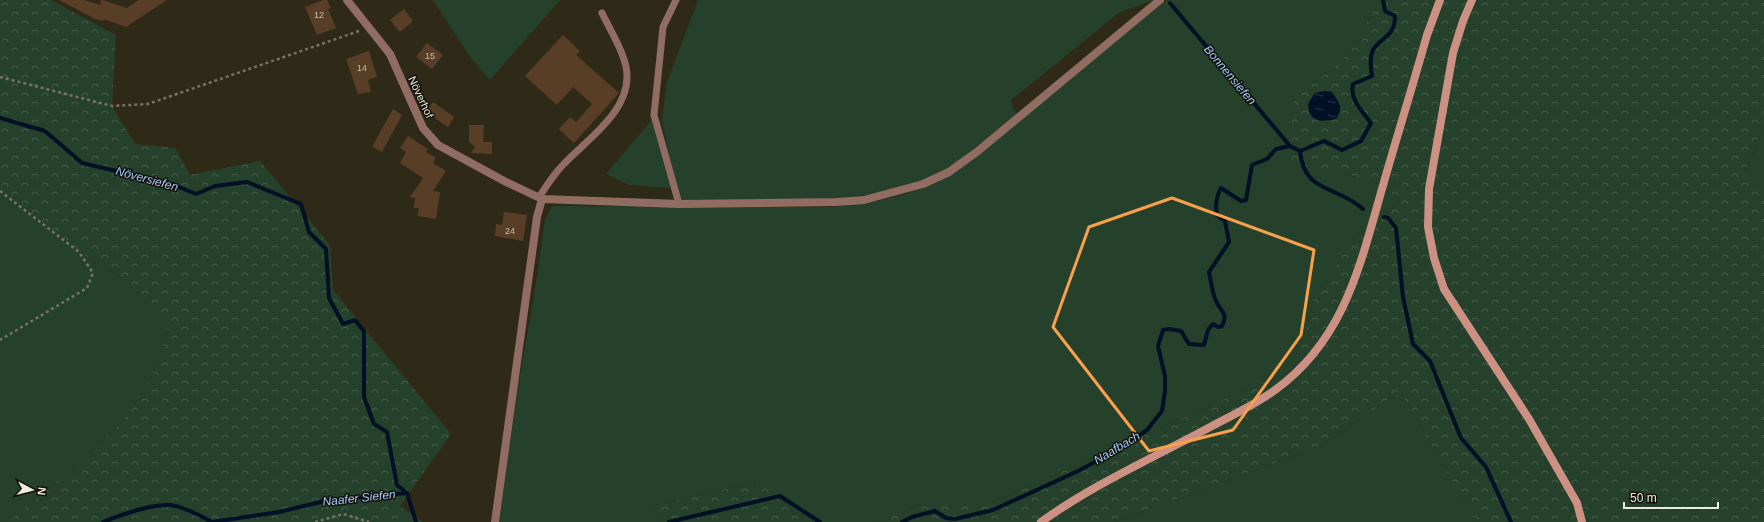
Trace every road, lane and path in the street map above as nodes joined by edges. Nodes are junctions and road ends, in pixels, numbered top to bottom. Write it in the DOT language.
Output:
graph roads {
  1 [pos="347,0"];
  2 [pos="676,0"];
  3 [pos="1160,0"];
  4 [pos="1440,0"];
  5 [pos="1472,0"];
  6 [pos="602,13"];
  7 [pos="368,26"];
  8 [pos="0,77"];
  9 [pos="0,191"];
  10 [pos="540,198"];
  11 [pos="679,204"];
  12 [pos="0,340"];
  13 [pos="315,522"];
  14 [pos="369,522"];
  15 [pos="495,522"];
  16 [pos="1041,522"];
  17 [pos="1582,522"];
  1 -- 7 [label="street, Növerhof"];
  2 -- 11 [label="lane"];
  3 -- 11 [label="street"];
  4 -- 16 [label="main road"];
  5 -- 17 [label="main road"];
  6 -- 10 [label="lane"];
  7 -- 8 [label="path"];
  7 -- 10 [label="street, Növerhof"];
  9 -- 12 [label="path"];
  10 -- 11 [label="street"];
  10 -- 15 [label="street"];
  13 -- 14 [label="path"];
}
